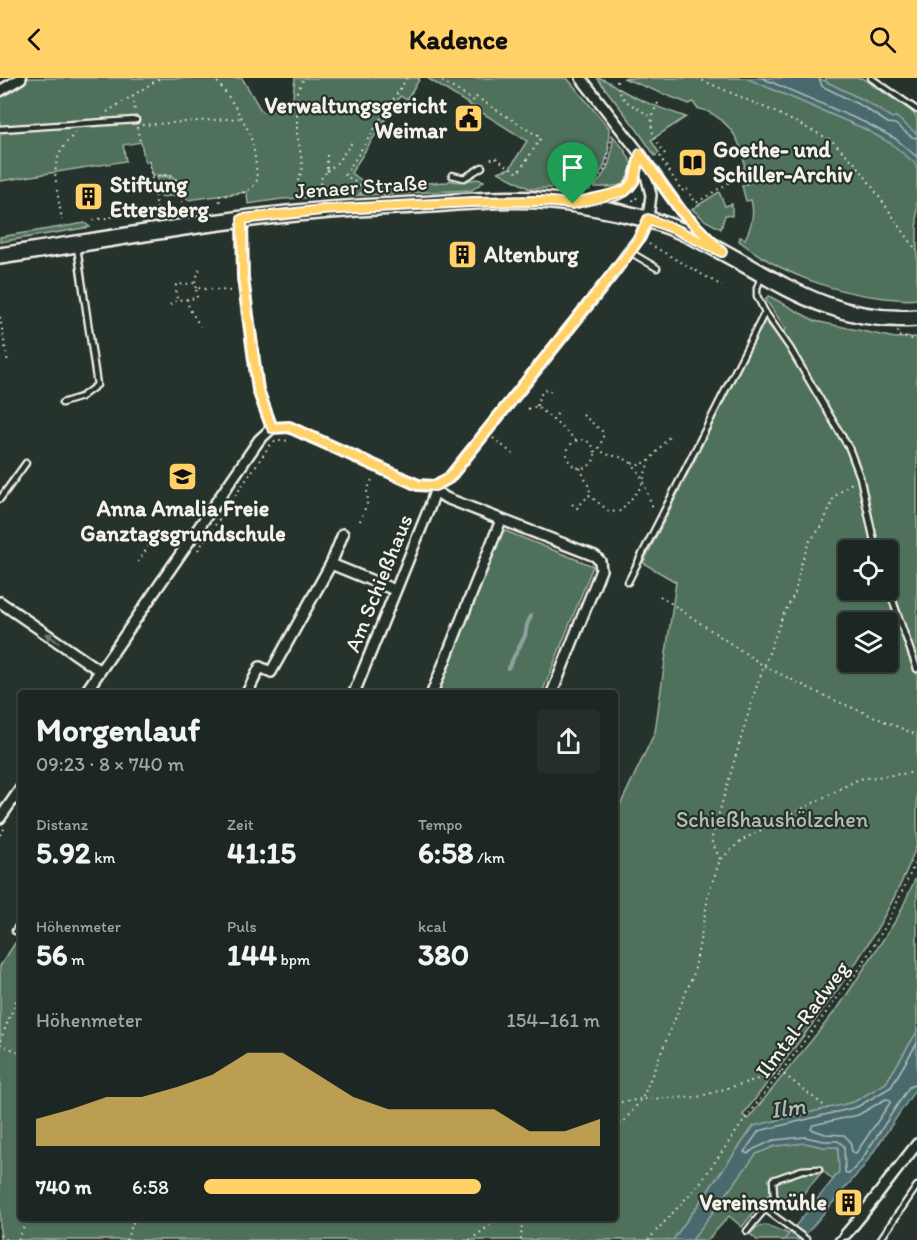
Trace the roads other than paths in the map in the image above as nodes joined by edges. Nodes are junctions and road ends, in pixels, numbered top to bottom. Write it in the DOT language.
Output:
graph roads {
  1 [pos="21,78"];
  2 [pos="581,78"];
  3 [pos="871,78"];
  4 [pos="0,91"];
  5 [pos="917,110"];
  6 [pos="137,123"];
  7 [pos="0,129"];
  8 [pos="640,154"];
  9 [pos="482,167"];
  10 [pos="452,175"];
  11 [pos="573,204"];
  12 [pos="242,219"];
  13 [pos="648,219"];
  14 [pos="76,244"];
  15 [pos="630,252"];
  16 [pos="722,252"];
  17 [pos="0,256"];
  18 [pos="657,268"];
  19 [pos="762,276"];
  20 [pos="765,312"];
  21 [pos="915,319"];
  22 [pos="62,403"];
  23 [pos="272,428"];
  24 [pos="26,463"];
  25 [pos="435,489"];
  26 [pos="0,499"];
  27 [pos="501,520"];
  28 [pos="343,534"];
  29 [pos="874,540"];
  30 [pos="331,564"];
  31 [pos="628,582"];
  32 [pos="395,590"];
  33 [pos="893,600"];
  34 [pos="0,602"];
  35 [pos="917,669"];
  36 [pos="100,671"];
  37 [pos="87,690"];
  38 [pos="248,690"];
  39 [pos="355,690"];
  40 [pos="433,690"];
  41 [pos="553,690"];
  42 [pos="18,792"];
  43 [pos="11,802"];
  44 [pos="18,805"];
  45 [pos="0,818"];
  46 [pos="18,926"];
  47 [pos="15,931"];
  48 [pos="917,1144"];
  49 [pos="819,1169"];
  50 [pos="917,1186"];
  51 [pos="765,1209"];
  52 [pos="747,1232"];
  53 [pos="842,1237"];
  54 [pos="806,1239"];
  55 [pos="880,1240"];
  1 -- 4 [label="street"];
  2 -- 8 [label="street"];
  3 -- 5 [label="lane"];
  6 -- 7 [label="lane"];
  8 -- 11 [label="street"];
  8 -- 13 [label="street"];
  8 -- 16 [label="street"];
  9 -- 10 [label="lane"];
  11 -- 12 [label="main road, Jenaer Straße"];
  11 -- 13 [label="main road, Jenaer Straße"];
  12 -- 14 [label="main road, Jenaer Straße"];
  12 -- 23 [label="street"];
  13 -- 15 [label="street"];
  13 -- 16 [label="main road, Jenaer Straße"];
  14 -- 17 [label="main road, Jenaer Straße"];
  14 -- 22 [label="lane"];
  15 -- 18 [label="lane"];
  15 -- 25 [label="street"];
  16 -- 19 [label="main road, Jenaer Straße"];
  19 -- 20 [label="lane"];
  19 -- 21 [label="main road, Jenaer Straße"];
  20 -- 29 [label="lane"];
  20 -- 31 [label="lane"];
  23 -- 25 [label="street"];
  23 -- 36 [label="street"];
  24 -- 26 [label="lane"];
  25 -- 27 [label="street"];
  25 -- 32 [label="street, Am Schießhaus"];
  27 -- 40 [label="street"];
  27 -- 41 [label="street"];
  28 -- 30 [label="street"];
  30 -- 32 [label="street"];
  30 -- 38 [label="street"];
  32 -- 39 [label="street, Am Schießhaus"];
  33 -- 35 [label="lane"];
  36 -- 34 [label="street, one-way"];
  36 -- 37 [label="street"];
  42 -- 43 [label="street"];
  43 -- 44 [label="street"];
  43 -- 45 [label="street"];
  46 -- 47 [label="lane"];
  48 -- 53 [label="street"];
  49 -- 51 [label="lane"];
  50 -- 55 [label="lane"];
  51 -- 52 [label="lane"];
  51 -- 54 [label="lane"];
}
